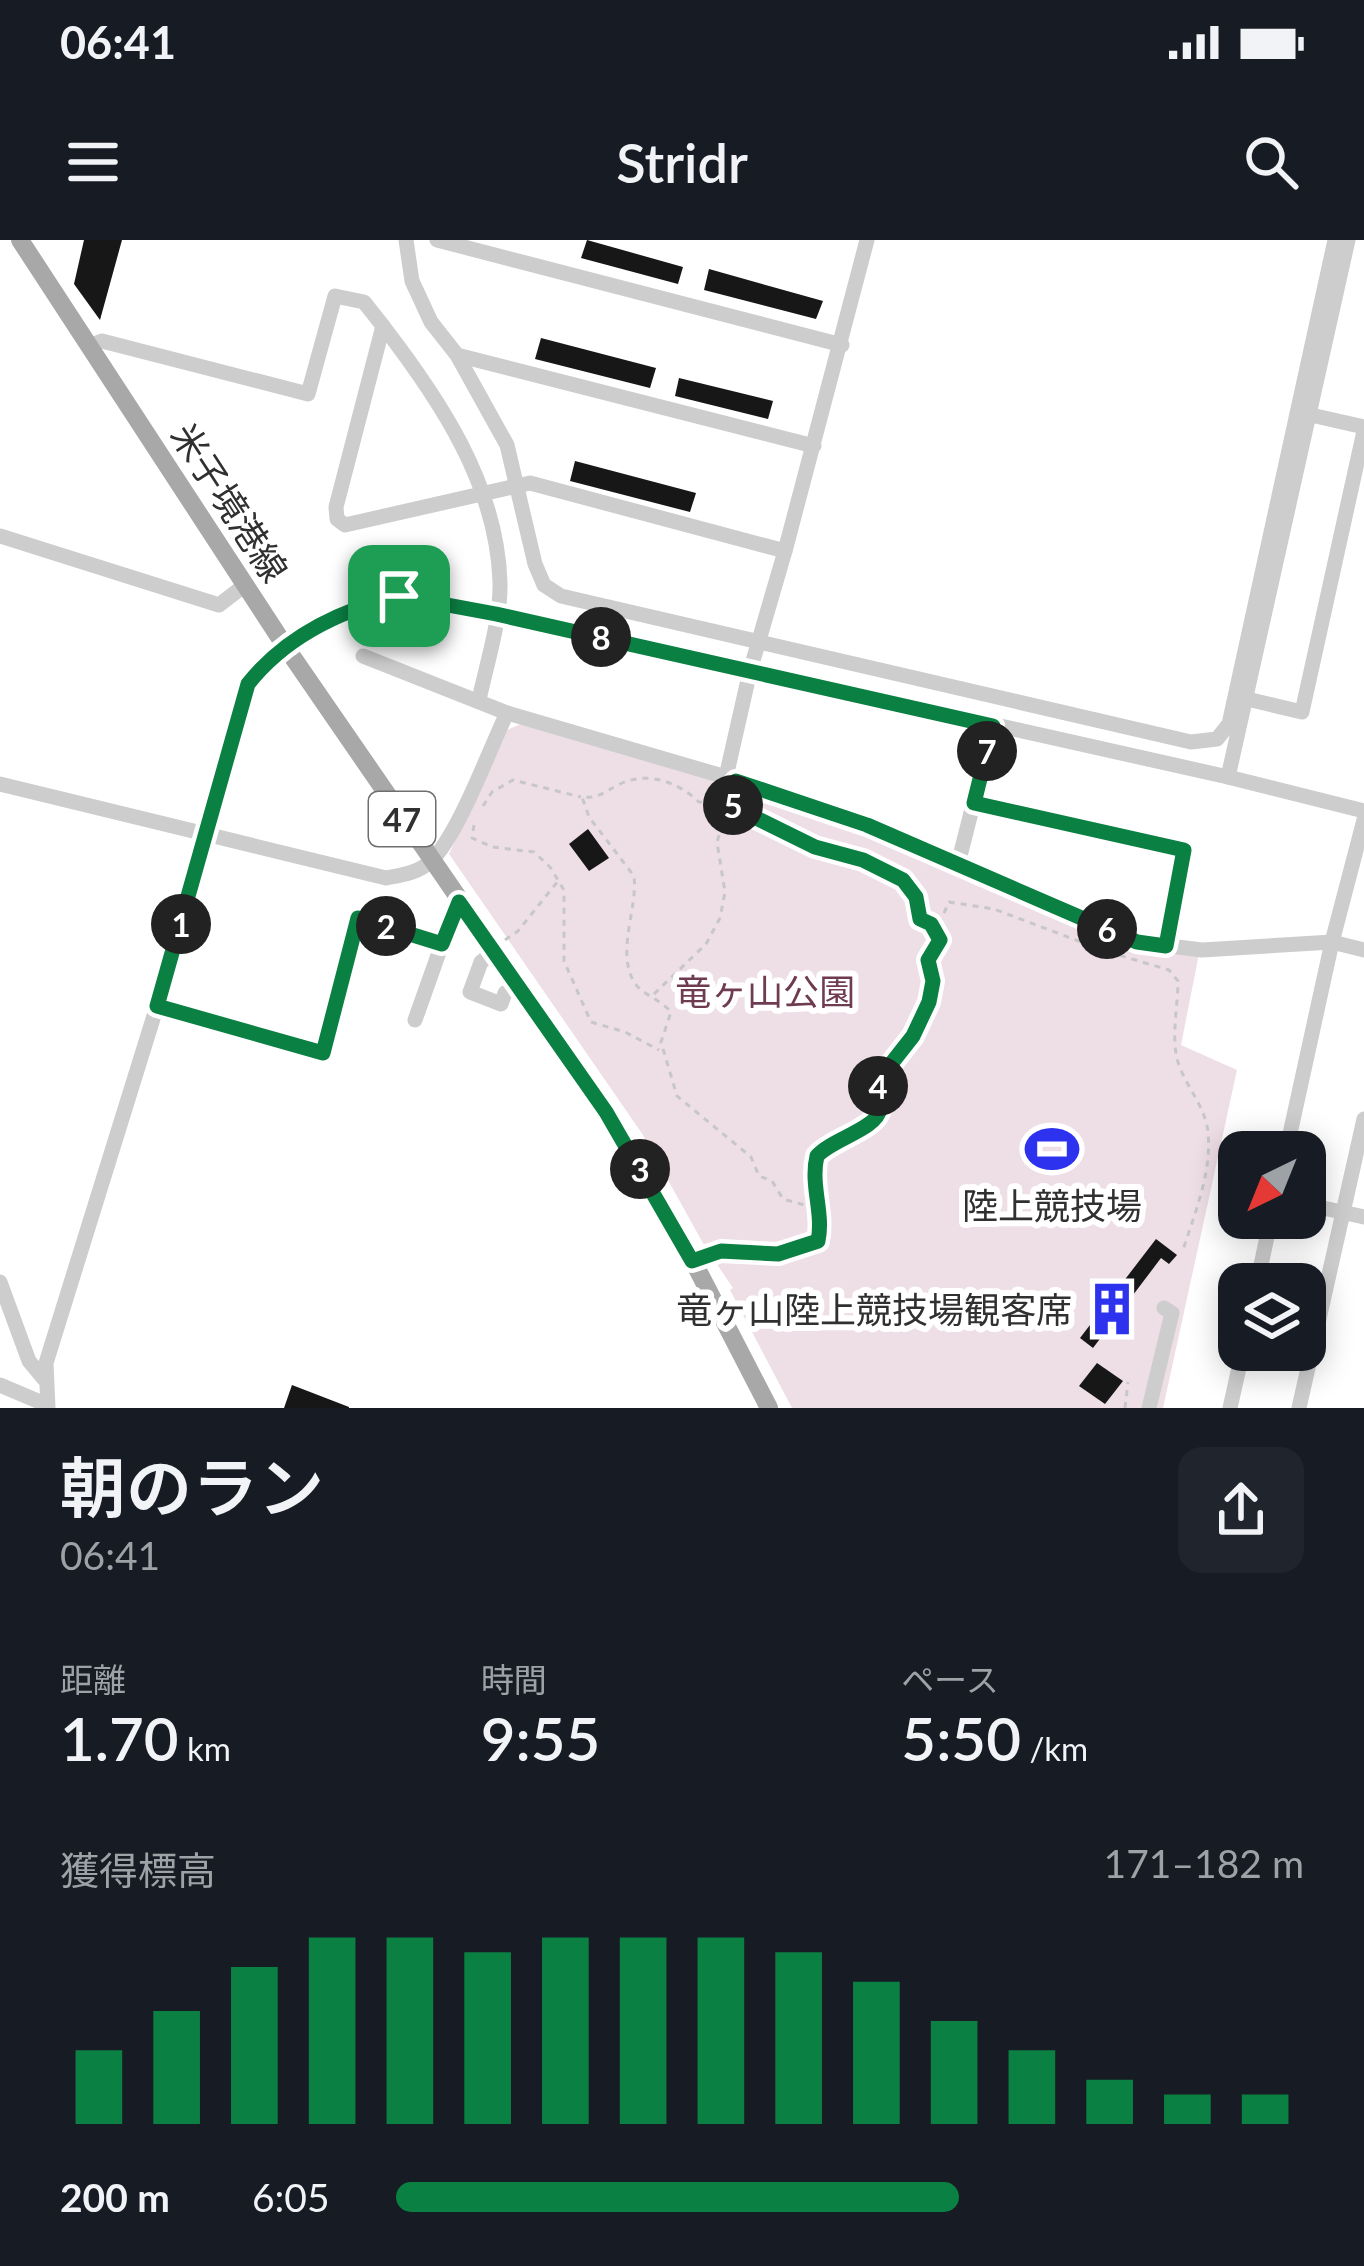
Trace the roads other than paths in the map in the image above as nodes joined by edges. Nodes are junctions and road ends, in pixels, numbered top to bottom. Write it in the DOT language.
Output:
graph roads {
  1 [pos="20,240"];
  2 [pos="406,240"];
  3 [pos="437,240"];
  4 [pos="867,240"];
  5 [pos="1335,240"];
  6 [pos="1348,240"];
  7 [pos="383,326"];
  8 [pos="842,345"];
  9 [pos="89,346"];
  10 [pos="457,355"];
  11 [pos="1311,415"];
  12 [pos="1364,429"];
  13 [pos="814,446"];
  14 [pos="519,486"];
  15 [pos="483,496"];
  16 [pos="0,536"];
  17 [pos="785,551"];
  18 [pos="245,585"];
  19 [pos="496,614"];
  20 [pos="758,642"];
  21 [pos="285,646"];
  22 [pos="363,656"];
  23 [pos="750,670"];
  24 [pos="1247,699"];
  25 [pos="479,700"];
  26 [pos="507,713"];
  27 [pos="993,726"];
  28 [pos="1228,777"];
  29 [pos="731,779"];
  30 [pos="0,784"];
  31 [pos="974,803"];
  32 [pos="1364,811"];
  33 [pos="1364,820"];
  34 [pos="206,837"];
  35 [pos="430,861"];
  36 [pos="958,864"];
  37 [pos="459,902"];
  38 [pos="1332,943"];
  39 [pos="442,944"];
  40 [pos="1166,946"];
  41 [pos="499,947"];
  42 [pos="1364,950"];
  43 [pos="518,985"];
  44 [pos="157,1006"];
  45 [pos="415,1020"];
  46 [pos="1364,1119"];
  47 [pos="1291,1131"];
  48 [pos="1326,1209"];
  49 [pos="1344,1213"];
  50 [pos="1364,1217"];
  51 [pos="0,1282"];
  52 [pos="1164,1308"];
  53 [pos="1238,1371"];
  54 [pos="44,1379"];
  55 [pos="0,1384"];
  56 [pos="48,1407"];
  57 [pos="769,1408"];
  58 [pos="1149,1408"];
  59 [pos="1230,1408"];
  60 [pos="1299,1408"];
  1 -- 9 [label="main road, 米子境港線 / 47"];
  2 -- 10 [label="street"];
  3 -- 8 [label="street"];
  4 -- 8 [label="street"];
  5 -- 20 [label="street"];
  6 -- 11 [label="street"];
  7 -- 9 [label="street"];
  7 -- 15 [label="street"];
  7 -- 15 [label="street"];
  8 -- 13 [label="street"];
  9 -- 18 [label="main road, 米子境港線 / 47"];
  10 -- 13 [label="street"];
  10 -- 14 [label="street"];
  11 -- 12 [label="street"];
  11 -- 24 [label="street"];
  12 -- 24 [label="street"];
  13 -- 17 [label="street"];
  14 -- 15 [label="street"];
  14 -- 17 [label="street"];
  14 -- 20 [label="street"];
  15 -- 19 [label="street"];
  16 -- 18 [label="street"];
  17 -- 20 [label="street"];
  18 -- 21 [label="main road, 米子境港線 / 47"];
  19 -- 21 [label="street"];
  19 -- 23 [label="street"];
  19 -- 25 [label="street"];
  20 -- 23 [label="street"];
  21 -- 34 [label="street"];
  21 -- 35 [label="main road, 米子境港線 / 47"];
  22 -- 25 [label="street"];
  23 -- 27 [label="street"];
  23 -- 29 [label="street"];
  24 -- 28 [label="street"];
  25 -- 26 [label="street"];
  26 -- 29 [label="street"];
  26 -- 35 [label="street"];
  27 -- 28 [label="street"];
  27 -- 31 [label="street"];
  28 -- 32 [label="street"];
  29 -- 36 [label="street"];
  30 -- 34 [label="street"];
  31 -- 36 [label="street"];
  31 -- 40 [label="street"];
  33 -- 38 [label="street"];
  34 -- 35 [label="street"];
  34 -- 44 [label="street"];
  35 -- 37 [label="main road, 米子境港線 / 47"];
  36 -- 40 [label="street"];
  37 -- 39 [label="street"];
  37 -- 41 [label="main road, 米子境港線 / 47"];
  38 -- 40 [label="street"];
  38 -- 42 [label="street"];
  38 -- 47 [label="street"];
  39 -- 44 [label="street"];
  39 -- 45 [label="street"];
  41 -- 43 [label="main road, 米子境港線 / 47"];
  41 -- 43 [label="street"];
  43 -- 57 [label="main road, 米子境港線 / 47"];
  44 -- 54 [label="street"];
  46 -- 49 [label="street"];
  48 -- 49 [label="street"];
  49 -- 50 [label="street"];
  49 -- 60 [label="street"];
  51 -- 54 [label="street"];
  52 -- 58 [label="street"];
  53 -- 59 [label="street"];
  54 -- 56 [label="street"];
  55 -- 56 [label="street"];
}
